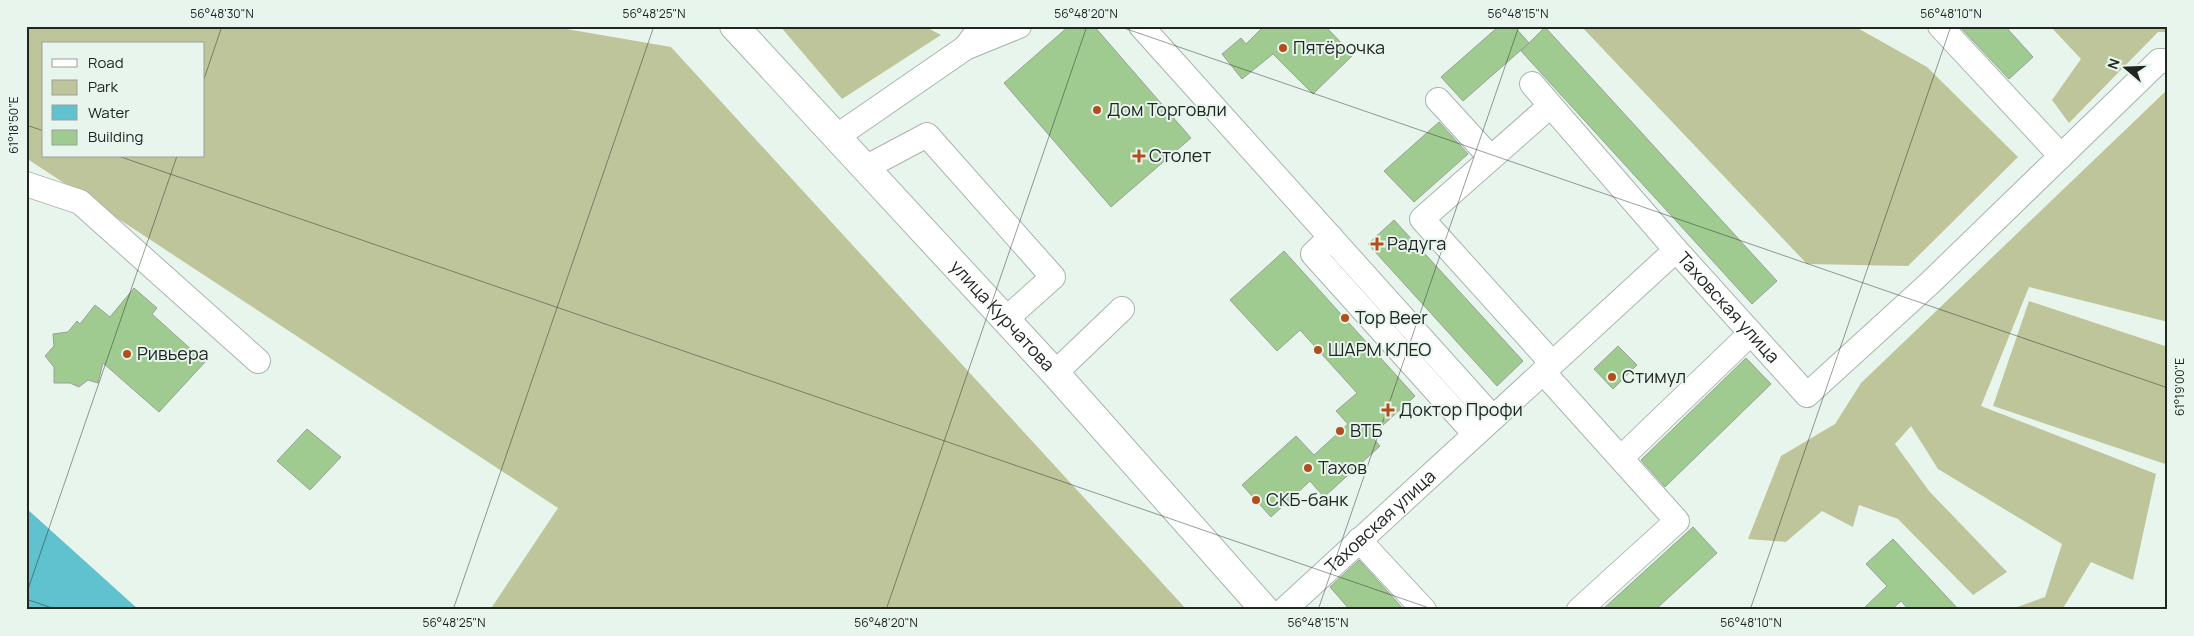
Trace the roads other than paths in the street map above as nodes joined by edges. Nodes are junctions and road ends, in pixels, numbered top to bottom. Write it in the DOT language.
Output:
graph roads {
  1 [pos="734,26"];
  2 [pos="982,26"];
  3 [pos="1019,26"];
  4 [pos="1141,26"];
  5 [pos="1940,26"];
  6 [pos="965,48"];
  7 [pos="2168,61"];
  8 [pos="1532,84"];
  9 [pos="1438,100"];
  10 [pos="1550,106"];
  11 [pos="836,137"];
  12 [pos="2061,156"];
  13 [pos="1491,158"];
  14 [pos="865,168"];
  15 [pos="26,184"];
  16 [pos="1330,236"];
  17 [pos="1676,250"];
  18 [pos="1122,309"];
  19 [pos="1004,320"];
  20 [pos="1751,334"];
  21 [pos="258,360"];
  22 [pos="1547,367"];
  23 [pos="1055,373"];
  24 [pos="1492,418"];
  25 [pos="1475,434"];
  26 [pos="1620,458"];
  27 [pos="1359,540"];
  28 [pos="1266,610"];
  29 [pos="1284,610"];
  30 [pos="1424,610"];
  31 [pos="1579,610"];
  1 -- 11 [label="main road, улица Курчатова"];
  2 -- 6 [label="street"];
  3 -- 6 [label="street"];
  4 -- 16 [label="street"];
  5 -- 12 [label="street"];
  6 -- 11 [label="street"];
  7 -- 12 [label="street, Таховская улица"];
  8 -- 10 [label="street"];
  9 -- 13 [label="street"];
  10 -- 13 [label="street"];
  10 -- 17 [label="street"];
  11 -- 14 [label="main road, улица Курчатова"];
  12 -- 20 [label="street, Таховская улица"];
  13 -- 22 [label="street"];
  14 -- 19 [label="main road, улица Курчатова"];
  14 -- 19 [label="street"];
  15 -- 21 [label="street"];
  16 -- 24 [label="street"];
  16 -- 25 [label="street"];
  17 -- 20 [label="street, Таховская улица"];
  17 -- 22 [label="street, Таховская улица"];
  18 -- 23 [label="street"];
  19 -- 23 [label="main road, улица Курчатова"];
  20 -- 26 [label="street"];
  22 -- 24 [label="street, Таховская улица"];
  22 -- 26 [label="street"];
  23 -- 28 [label="main road, улица Курчатова"];
  24 -- 25 [label="street, Таховская улица"];
  25 -- 27 [label="street, Таховская улица"];
  26 -- 31 [label="street"];
  27 -- 29 [label="street, Таховская улица"];
  27 -- 30 [label="street"];
}
